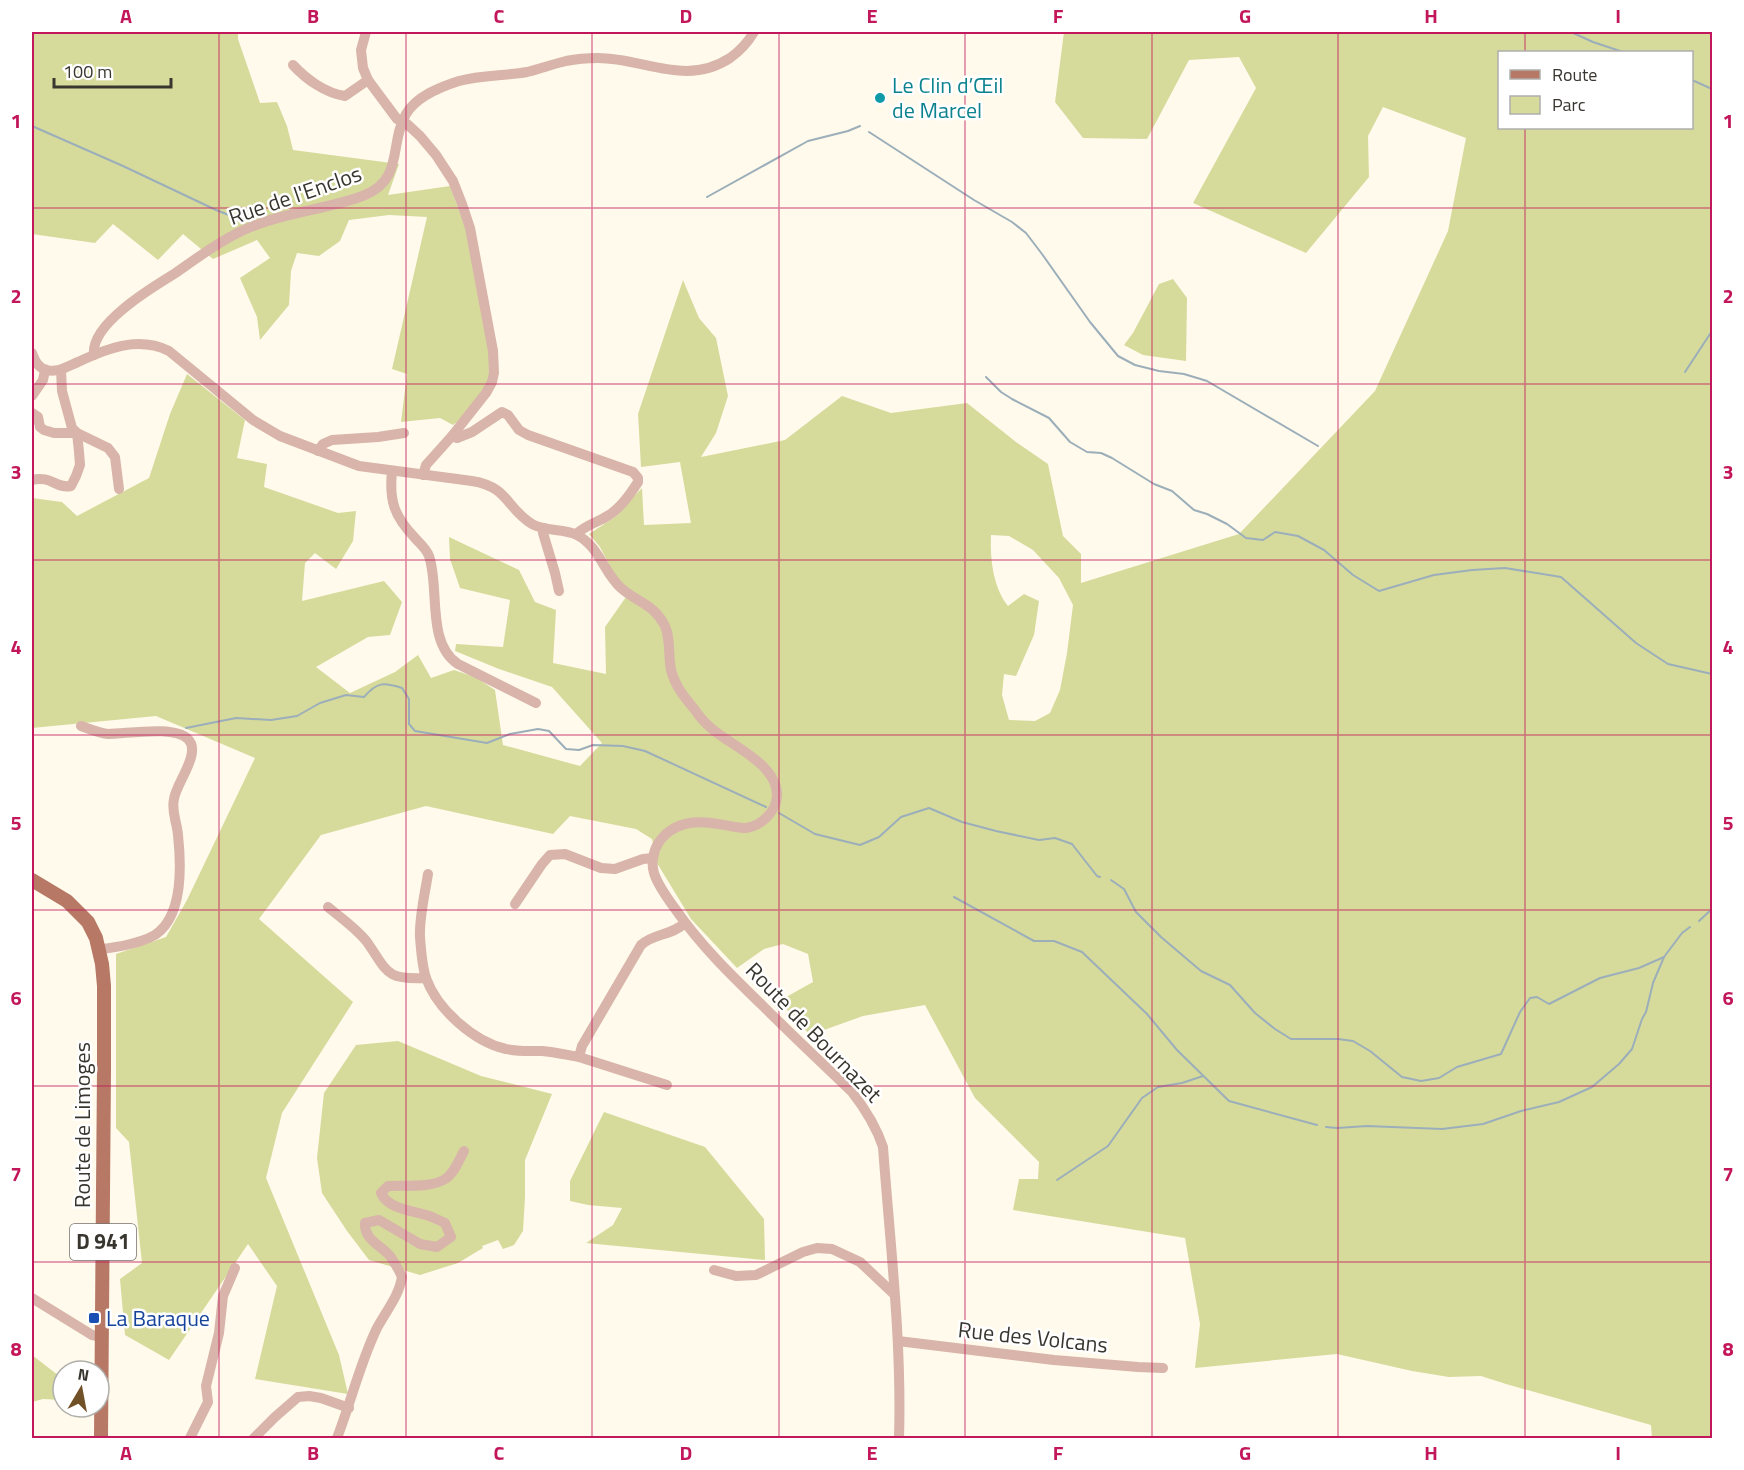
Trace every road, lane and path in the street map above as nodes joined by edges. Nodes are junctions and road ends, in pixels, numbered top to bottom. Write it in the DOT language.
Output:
graph roads {
  1 [pos="366,32"];
  2 [pos="754,32"];
  3 [pos="293,65"];
  4 [pos="368,80"];
  5 [pos="402,122"];
  6 [pos="32,353"];
  7 [pos="94,355"];
  8 [pos="45,370"];
  9 [pos="61,370"];
  10 [pos="32,396"];
  11 [pos="32,413"];
  12 [pos="77,433"];
  13 [pos="404,433"];
  14 [pos="452,436"];
  15 [pos="318,452"];
  16 [pos="392,471"];
  17 [pos="423,475"];
  18 [pos="32,480"];
  19 [pos="119,489"];
  20 [pos="544,528"];
  21 [pos="576,534"];
  22 [pos="559,591"];
  23 [pos="536,703"];
  24 [pos="81,726"];
  25 [pos="653,858"];
  26 [pos="428,874"];
  27 [pos="32,880"];
  28 [pos="515,904"];
  29 [pos="328,907"];
  30 [pos="685,923"];
  31 [pos="99,949"];
  32 [pos="426,978"];
  33 [pos="579,1057"];
  34 [pos="667,1085"];
  35 [pos="464,1151"];
  36 [pos="235,1268"];
  37 [pos="714,1270"];
  38 [pos="894,1294"];
  39 [pos="32,1298"];
  40 [pos="102,1337"];
  41 [pos="898,1341"];
  42 [pos="1163,1368"];
  43 [pos="349,1408"];
  44 [pos="101,1438"];
  45 [pos="190,1438"];
  46 [pos="254,1438"];
  47 [pos="337,1438"];
  48 [pos="898,1438"];
  1 -- 4 [label="street"];
  2 -- 5 [label="street"];
  3 -- 4 [label="street"];
  4 -- 5 [label="street"];
  5 -- 7 [label="street, Rue de l'Enclos"];
  5 -- 14 [label="street"];
  6 -- 8 [label="street"];
  7 -- 9 [label="street"];
  7 -- 15 [label="street"];
  8 -- 9 [label="street"];
  8 -- 10 [label="street"];
  9 -- 12 [label="street"];
  11 -- 12 [label="street"];
  12 -- 18 [label="street"];
  12 -- 19 [label="street"];
  13 -- 15 [label="street"];
  14 -- 17 [label="street"];
  14 -- 21 [label="street"];
  15 -- 16 [label="street"];
  16 -- 17 [label="street"];
  16 -- 23 [label="street"];
  17 -- 20 [label="street"];
  20 -- 21 [label="street"];
  20 -- 22 [label="street"];
  21 -- 25 [label="street"];
  24 -- 31 [label="street"];
  25 -- 28 [label="street"];
  25 -- 30 [label="street, Route de Bournazet"];
  26 -- 32 [label="street"];
  27 -- 31 [label="main road, Route de Limoges / D 941"];
  29 -- 32 [label="street"];
  30 -- 33 [label="street"];
  30 -- 38 [label="street, Route de Bournazet"];
  31 -- 40 [label="main road, Route de Limoges / D 941"];
  32 -- 33 [label="street"];
  33 -- 34 [label="street"];
  35 -- 43 [label="street"];
  36 -- 45 [label="street"];
  37 -- 38 [label="street"];
  38 -- 41 [label="street, Route de Bournazet"];
  39 -- 40 [label="street"];
  40 -- 44 [label="main road, Route de Limoges / D 941"];
  41 -- 42 [label="street, Rue des Volcans"];
  41 -- 48 [label="street, Route de Bournazet"];
  43 -- 46 [label="street"];
  43 -- 47 [label="street"];
}
